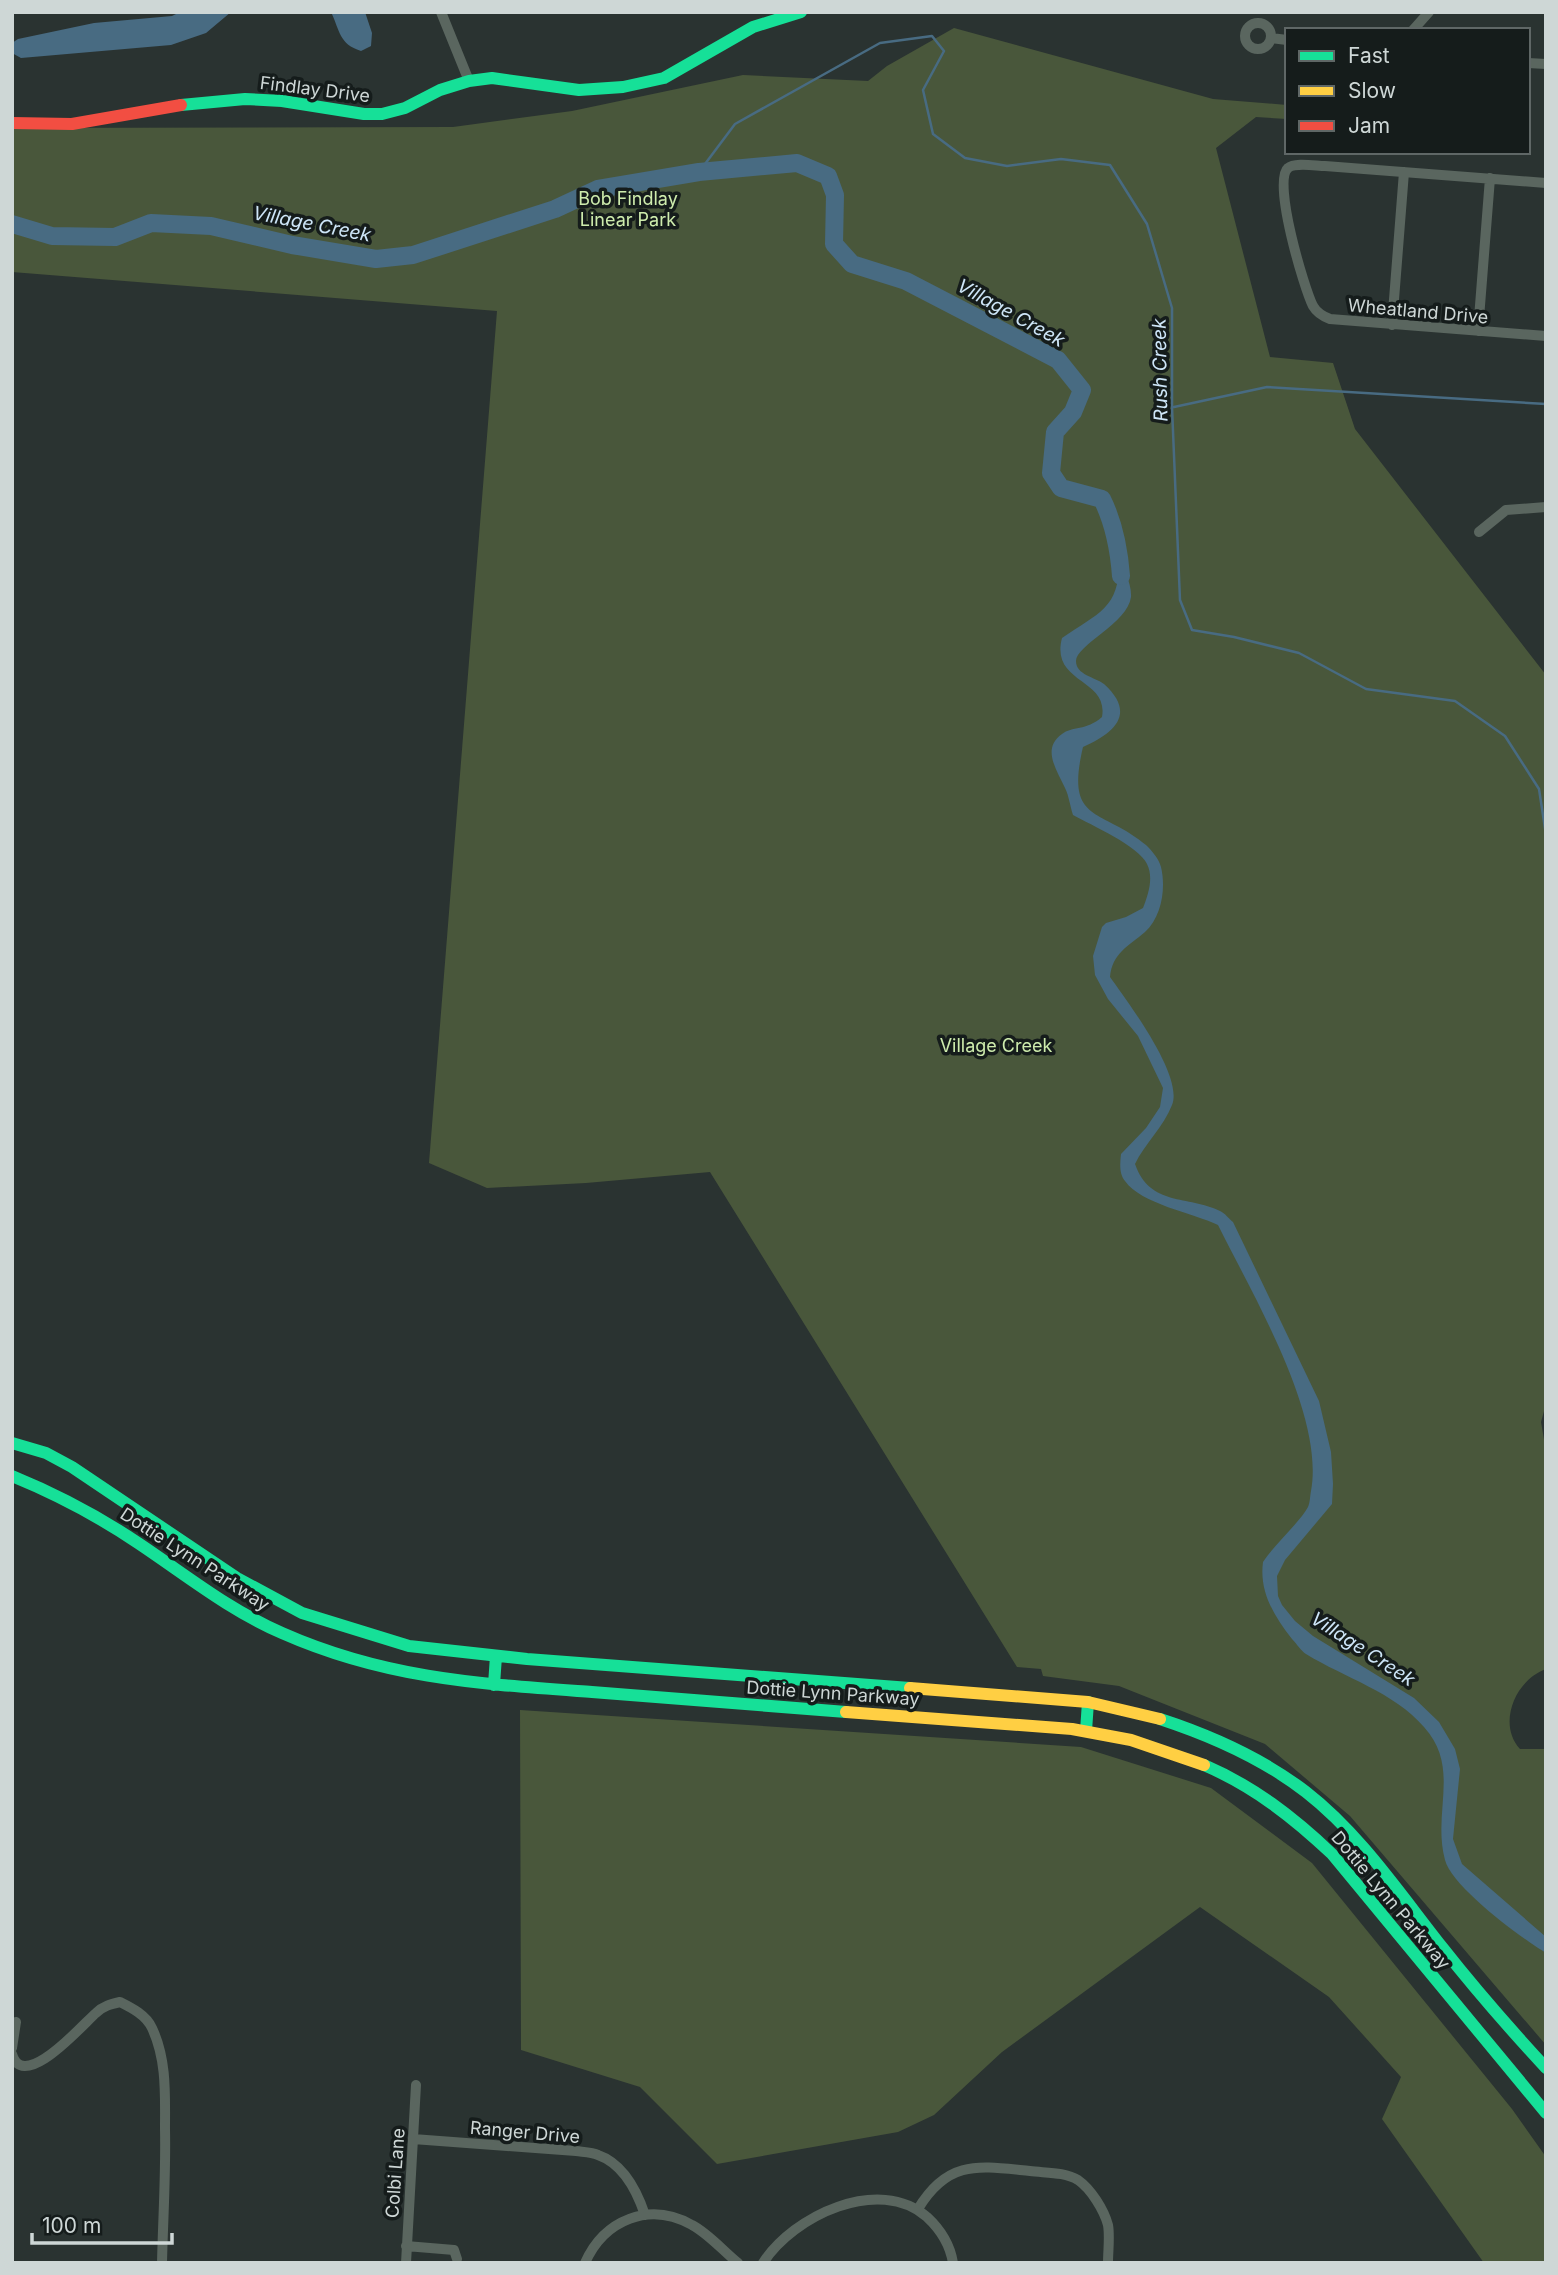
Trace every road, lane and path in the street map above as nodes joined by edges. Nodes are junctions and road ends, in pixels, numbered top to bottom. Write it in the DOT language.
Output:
graph roads {
  1 [pos="441,12"];
  2 [pos="802,12"];
  3 [pos="1429,12"];
  4 [pos="1416,28"];
  5 [pos="1271,38"];
  6 [pos="1285,40"];
  7 [pos="469,81"];
  8 [pos="12,123"];
  9 [pos="1404,172"];
  10 [pos="1490,178"];
  11 [pos="1546,183"];
  12 [pos="1392,325"];
  13 [pos="1478,331"];
  14 [pos="1546,336"];
  15 [pos="1546,507"];
  16 [pos="1479,532"];
  17 [pos="12,1443"];
  18 [pos="12,1476"];
  19 [pos="496,1656"];
  20 [pos="494,1685"];
  21 [pos="1088,1702"];
  22 [pos="1086,1731"];
  23 [pos="16,2022"];
  24 [pos="12,2048"];
  25 [pos="12,2054"];
  26 [pos="1546,2068"];
  27 [pos="416,2085"];
  28 [pos="1546,2113"];
  29 [pos="413,2139"];
  30 [pos="918,2210"];
  31 [pos="645,2215"];
  32 [pos="406,2246"];
  33 [pos="457,2259"];
  34 [pos="162,2263"];
  35 [pos="405,2263"];
  36 [pos="585,2263"];
  37 [pos="738,2263"];
  38 [pos="763,2263"];
  39 [pos="953,2263"];
  40 [pos="1108,2263"];
  1 -- 7 [label="street"];
  2 -- 7 [label="main road, Findlay Drive"];
  3 -- 4 [label="street"];
  5 -- 6 [label="street"];
  7 -- 8 [label="main road, Findlay Drive"];
  9 -- 10 [label="street"];
  9 -- 12 [label="street"];
  9 -- 12 [label="street, Wheatland Drive"];
  10 -- 11 [label="street"];
  10 -- 13 [label="street"];
  12 -- 13 [label="street, Wheatland Drive"];
  13 -- 14 [label="street, Wheatland Drive"];
  15 -- 16 [label="street"];
  17 -- 19 [label="main road, Dottie Lynn Parkway"];
  18 -- 20 [label="main road, Dottie Lynn Parkway"];
  19 -- 20 [label="main road"];
  19 -- 21 [label="main road, Dottie Lynn Parkway"];
  20 -- 22 [label="main road, Dottie Lynn Parkway"];
  21 -- 22 [label="main road"];
  21 -- 26 [label="main road, Dottie Lynn Parkway"];
  22 -- 28 [label="main road, Dottie Lynn Parkway"];
  23 -- 24 [label="street"];
  25 -- 34 [label="street"];
  27 -- 29 [label="street, Colbi Lane"];
  29 -- 31 [label="street, Ranger Drive"];
  29 -- 32 [label="street, Colbi Lane"];
  30 -- 38 [label="street"];
  30 -- 39 [label="street"];
  30 -- 40 [label="street"];
  31 -- 36 [label="street"];
  31 -- 37 [label="street"];
  32 -- 33 [label="street"];
  32 -- 35 [label="street, Colbi Lane"];
}
